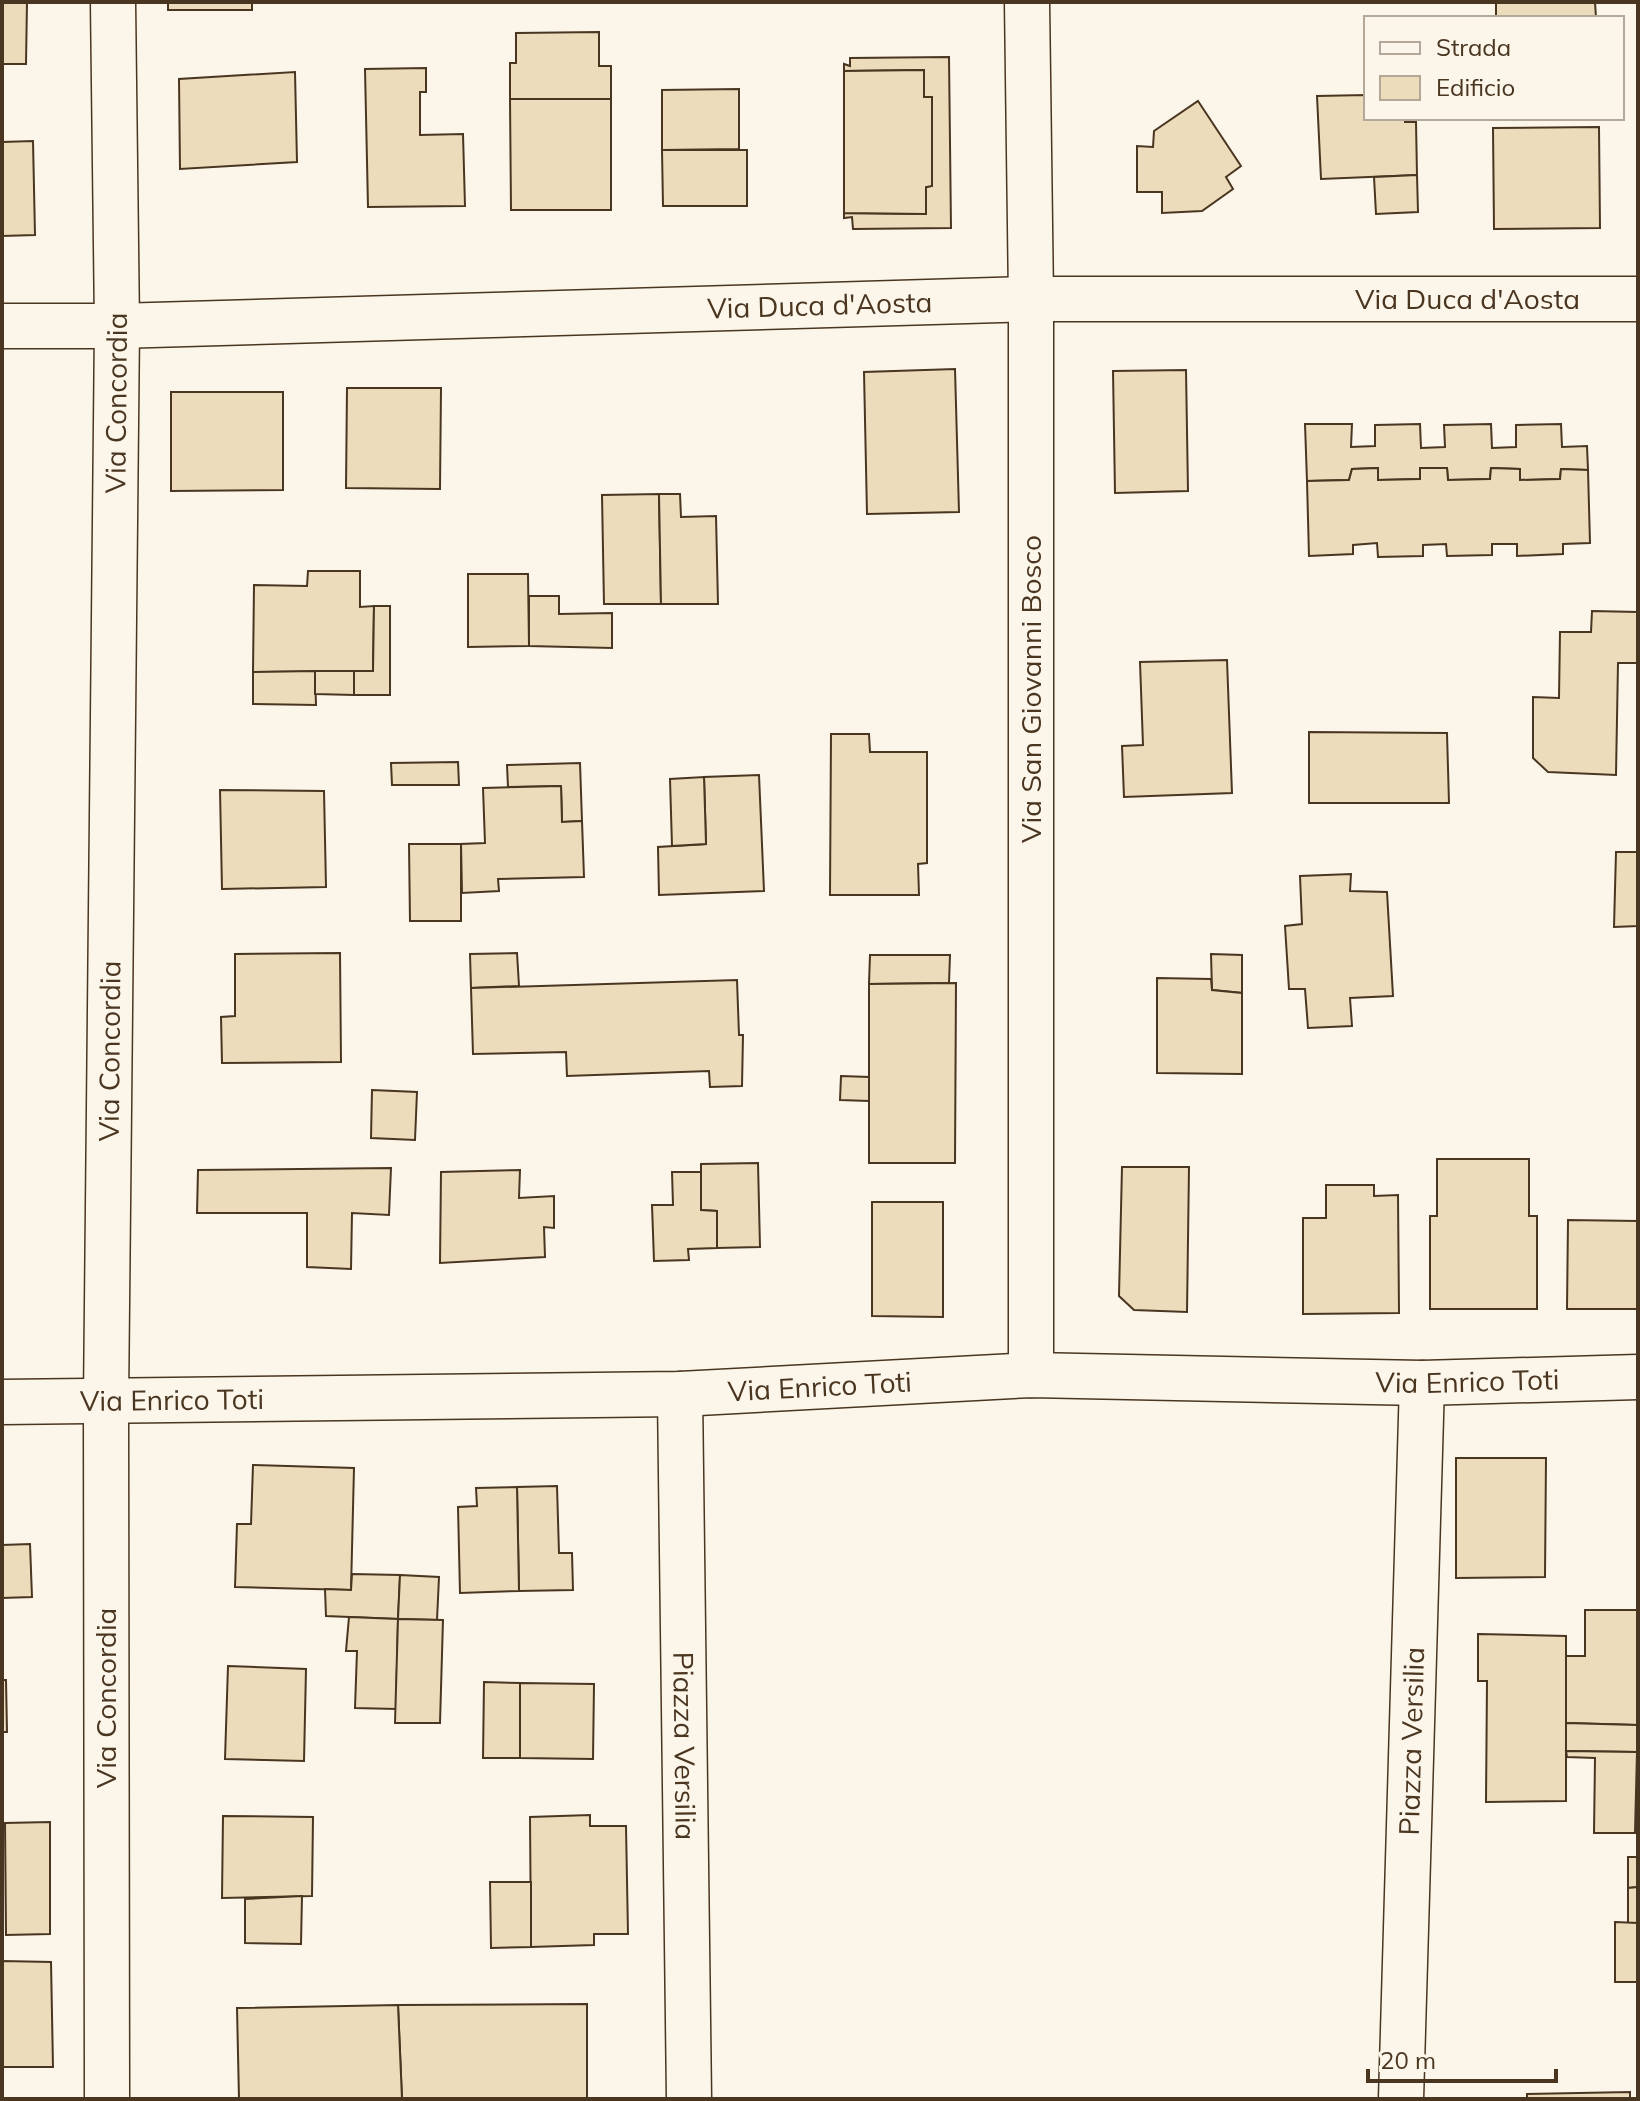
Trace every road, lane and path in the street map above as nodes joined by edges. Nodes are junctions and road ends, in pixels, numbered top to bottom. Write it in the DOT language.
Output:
graph roads {
  1 [pos="113,2"];
  2 [pos="1027,2"];
  3 [pos="1031,299"];
  4 [pos="1638,299"];
  5 [pos="2,326"];
  6 [pos="117,326"];
  7 [pos="1031,1375"];
  8 [pos="1638,1377"];
  9 [pos="1422,1383"];
  10 [pos="680,1394"];
  11 [pos="2,1402"];
  12 [pos="106,1402"];
  13 [pos="107,2099"];
  14 [pos="689,2099"];
  15 [pos="1401,2099"];
  1 -- 6 [label="street, Via Concordia"];
  2 -- 3 [label="street, Via San Giovanni Bosco"];
  3 -- 4 [label="street, Via Duca d'Aosta"];
  3 -- 6 [label="street, Via Duca d'Aosta"];
  3 -- 7 [label="street, Via San Giovanni Bosco"];
  5 -- 6 [label="street, Via Duca d'Aosta"];
  6 -- 12 [label="street, Via Concordia"];
  7 -- 9 [label="street, Via Enrico Toti"];
  7 -- 10 [label="street, Via Enrico Toti"];
  8 -- 9 [label="street, Via Enrico Toti"];
  9 -- 15 [label="street, Piazza Versilia"];
  10 -- 12 [label="street, Via Enrico Toti"];
  10 -- 14 [label="street, Piazza Versilia"];
  11 -- 12 [label="street, Via Enrico Toti"];
  12 -- 13 [label="street, Via Concordia"];
}
